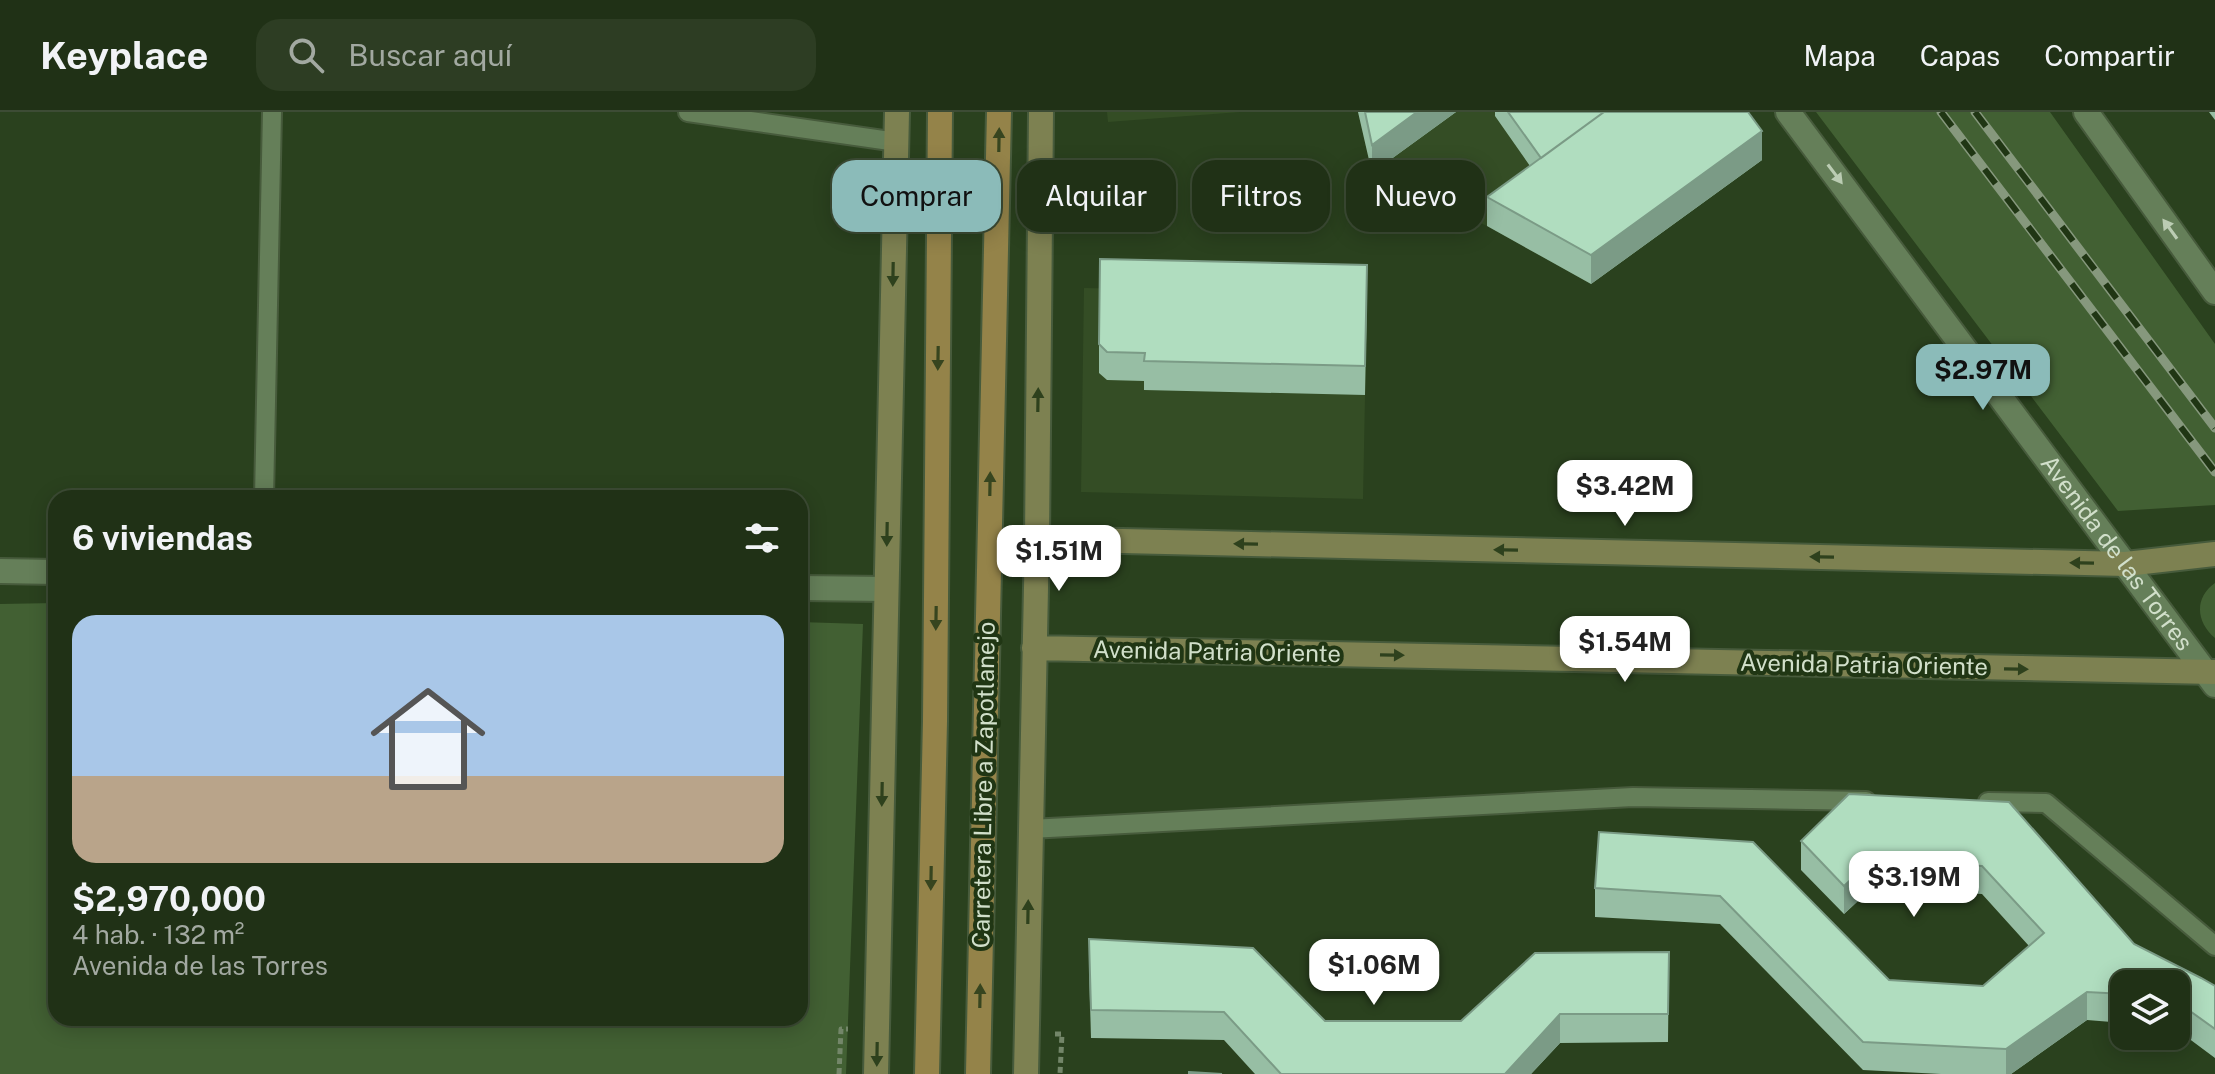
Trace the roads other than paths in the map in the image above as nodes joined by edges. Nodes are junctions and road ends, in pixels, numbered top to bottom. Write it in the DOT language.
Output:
graph roads {
  1 [pos="272,112"];
  2 [pos="688,112"];
  3 [pos="897,112"];
  4 [pos="940,112"];
  5 [pos="999,112"];
  6 [pos="1041,112"];
  7 [pos="1788,112"];
  8 [pos="2086,112"];
  9 [pos="897,142"];
  10 [pos="2215,292"];
  11 [pos="264,490"];
  12 [pos="1037,539"];
  13 [pos="2215,554"];
  14 [pos="2126,564"];
  15 [pos="0,571"];
  16 [pos="48,572"];
  17 [pos="808,588"];
  18 [pos="886,589"];
  19 [pos="1034,648"];
  20 [pos="2212,676"];
  21 [pos="1887,801"];
  22 [pos="1967,802"];
  23 [pos="1030,829"];
  24 [pos="2215,946"];
  25 [pos="876,1074"];
  26 [pos="927,1074"];
  27 [pos="978,1074"];
  28 [pos="1026,1074"];
  1 -- 11 [label="lane"];
  2 -- 9 [label="lane"];
  3 -- 9 [label="main road"];
  4 -- 26 [label="main road, Carretera Libre a Zapotlanejo, one-way"];
  27 -- 5 [label="main road, Carretera Libre a Zapotlanejo, one-way"];
  12 -- 6 [label="main road, Carretera Libre a Zapotlanejo, one-way"];
  7 -- 14 [label="street, Avenida de las Torres, one-way"];
  10 -- 8 [label="street, one-way"];
  9 -- 18 [label="main road, one-way"];
  14 -- 12 [label="main road, one-way"];
  12 -- 19 [label="main road, Carretera Libre a Zapotlanejo"];
  13 -- 14 [label="main road"];
  14 -- 20 [label="street, Avenida de las Torres"];
  15 -- 16 [label="street"];
  17 -- 18 [label="street"];
  18 -- 25 [label="main road, one-way"];
  19 -- 20 [label="main road, Avenida Patria Oriente, one-way"];
  19 -- 23 [label="main road, Carretera Libre a Zapotlanejo"];
  21 -- 23 [label="lane"];
  22 -- 24 [label="lane"];
  28 -- 23 [label="main road, Carretera Libre a Zapotlanejo, one-way"];
}
